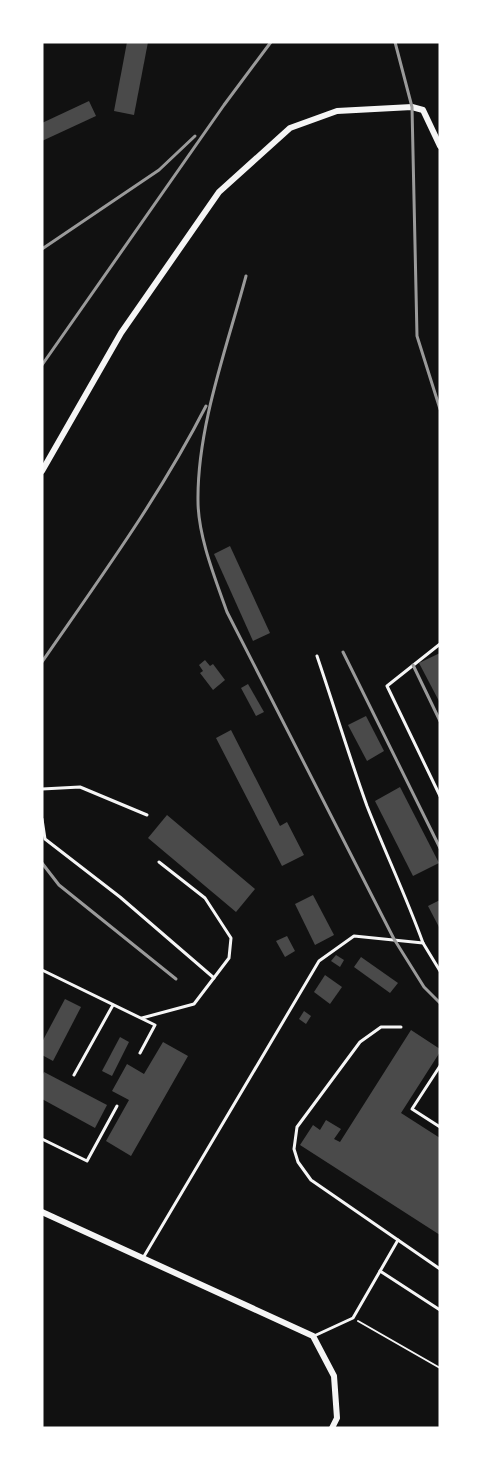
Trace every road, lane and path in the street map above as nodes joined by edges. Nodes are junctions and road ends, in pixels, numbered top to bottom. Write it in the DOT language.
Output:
graph roads {
  1 [pos="440,146"];
  2 [pos="42,471"];
  3 [pos="440,644"];
  4 [pos="317,656"];
  5 [pos="42,789"];
  6 [pos="440,796"];
  7 [pos="147,815"];
  8 [pos="42,819"];
  9 [pos="44,841"];
  10 [pos="159,862"];
  11 [pos="423,943"];
  12 [pos="42,970"];
  13 [pos="440,971"];
  14 [pos="214,978"];
  15 [pos="113,1005"];
  16 [pos="142,1018"];
  17 [pos="402,1027"];
  18 [pos="140,1053"];
  19 [pos="440,1066"];
  20 [pos="74,1075"];
  21 [pos="117,1106"];
  22 [pos="440,1126"];
  23 [pos="42,1139"];
  24 [pos="42,1212"];
  25 [pos="398,1240"];
  26 [pos="143,1258"];
  27 [pos="440,1269"];
  28 [pos="380,1271"];
  29 [pos="440,1310"];
  30 [pos="353,1318"];
  31 [pos="313,1336"];
  32 [pos="440,1368"];
  33 [pos="332,1428"];
  1 -- 2 [label="street"];
  3 -- 6 [label="lane"];
  4 -- 11 [label="lane"];
  5 -- 7 [label="lane"];
  8 -- 9 [label="lane"];
  9 -- 14 [label="lane"];
  10 -- 14 [label="lane"];
  11 -- 13 [label="lane"];
  11 -- 26 [label="lane"];
  12 -- 15 [label="lane"];
  14 -- 16 [label="lane"];
  15 -- 16 [label="lane"];
  15 -- 20 [label="lane"];
  16 -- 18 [label="lane"];
  17 -- 25 [label="lane"];
  19 -- 22 [label="lane"];
  21 -- 23 [label="lane"];
  24 -- 26 [label="street"];
  25 -- 27 [label="lane"];
  25 -- 28 [label="lane"];
  26 -- 31 [label="street"];
  28 -- 29 [label="lane"];
  28 -- 30 [label="lane"];
  30 -- 31 [label="lane"];
  30 -- 32 [label="path"];
  31 -- 33 [label="street"];
}
